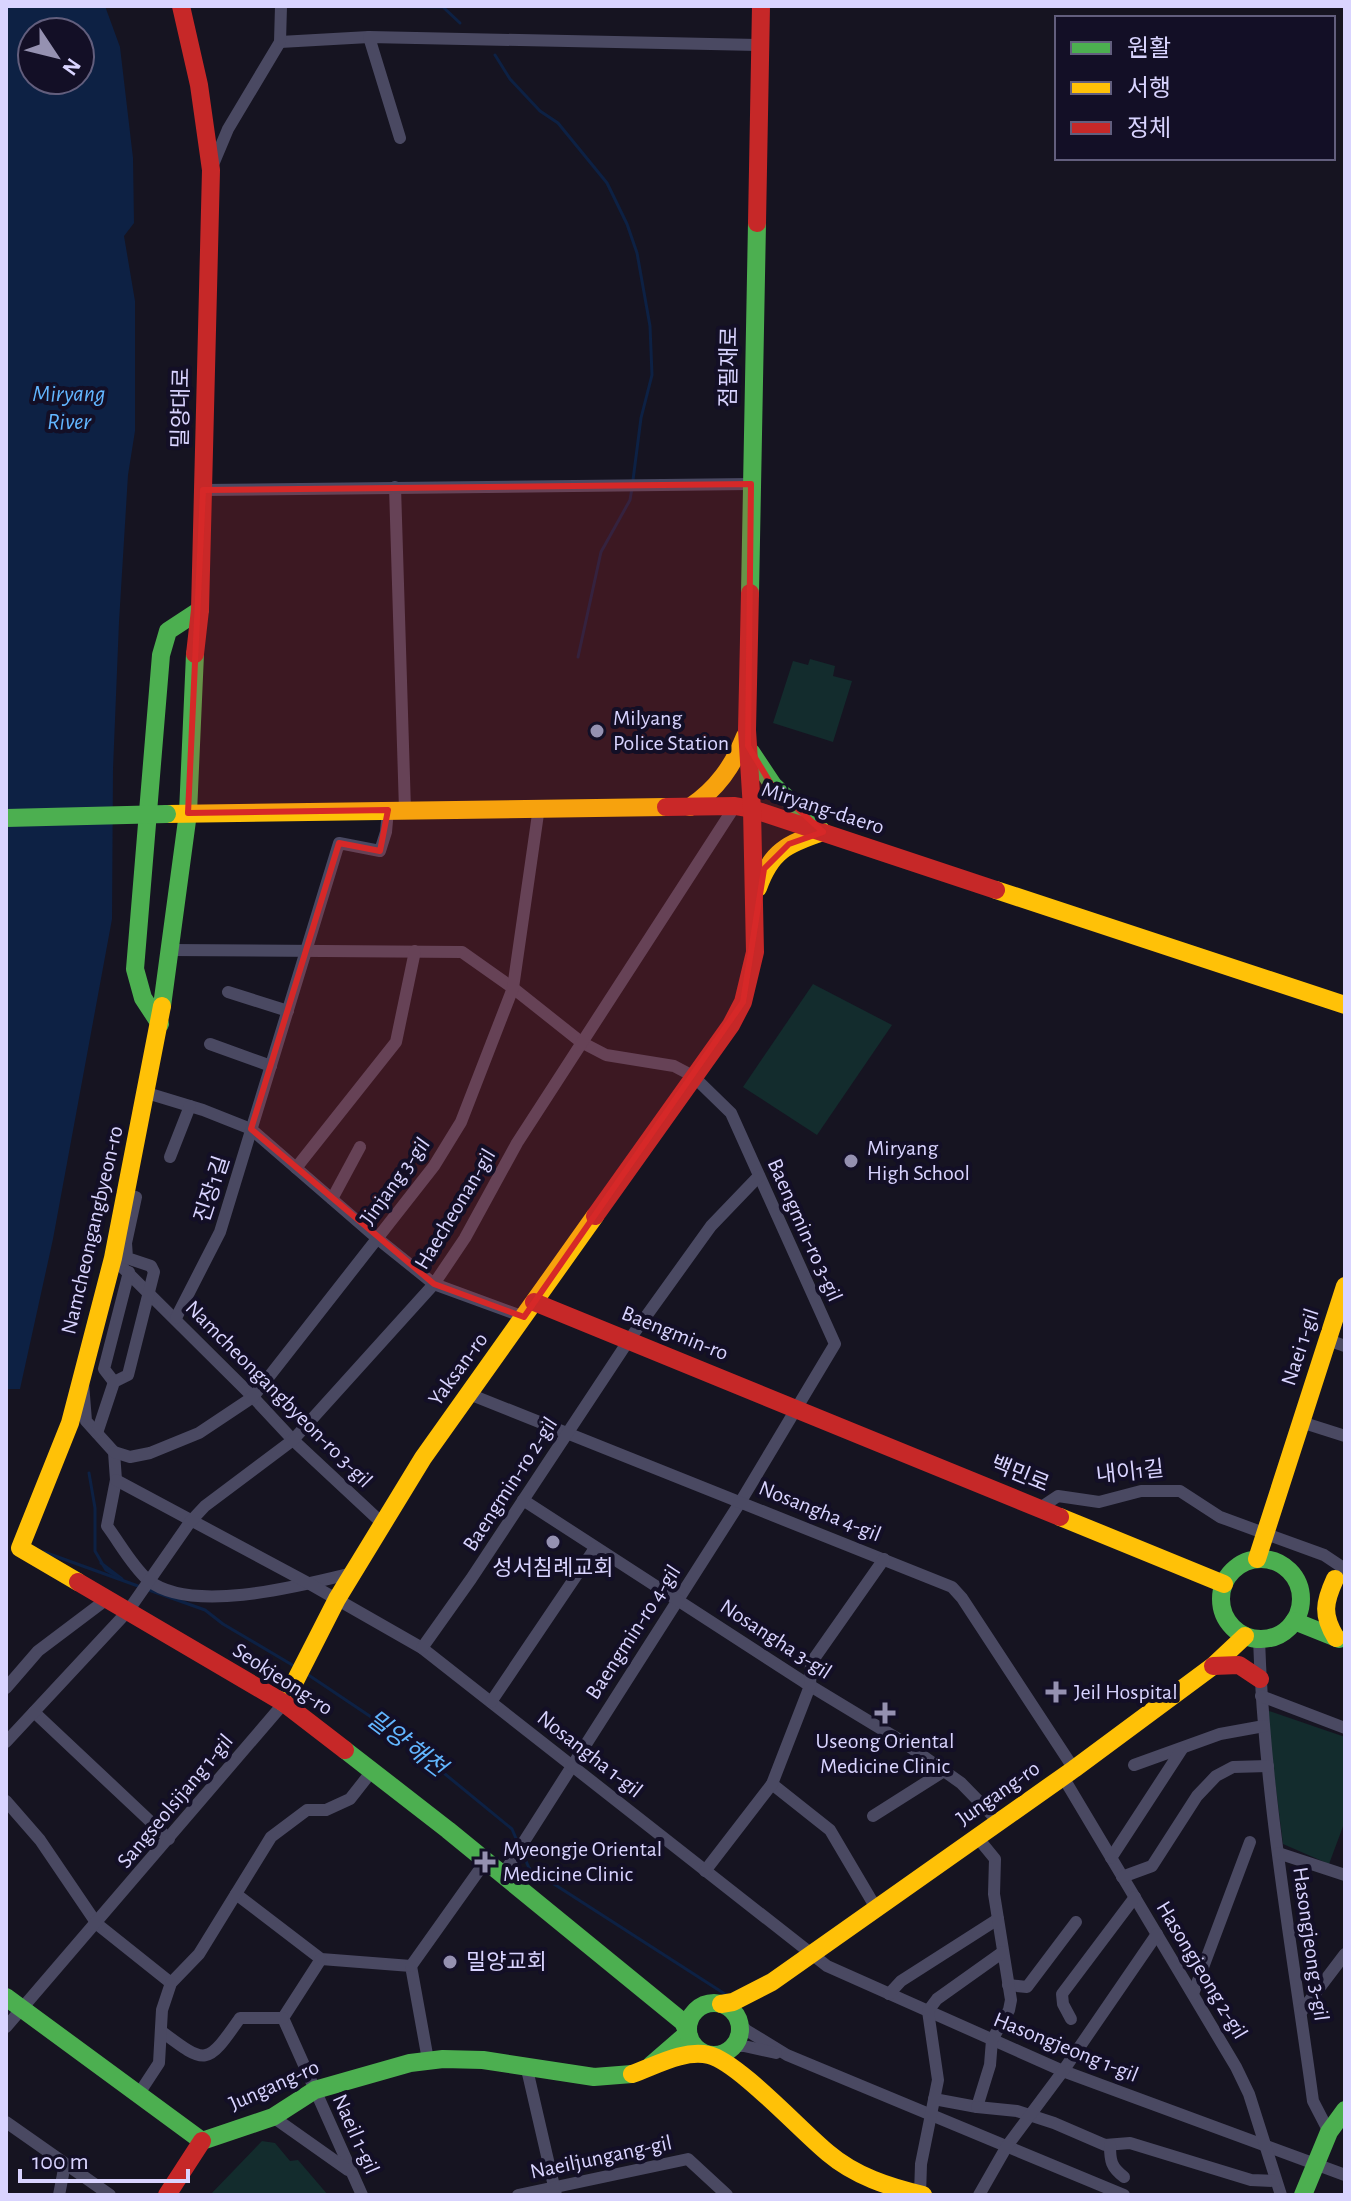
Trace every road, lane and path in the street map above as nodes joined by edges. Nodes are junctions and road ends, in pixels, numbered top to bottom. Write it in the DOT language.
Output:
graph roads {
  1 [pos="181,6"];
  2 [pos="761,6"];
  3 [pos="281,9"];
  4 [pos="369,37"];
  5 [pos="280,42"];
  6 [pos="758,45"];
  7 [pos="400,138"];
  8 [pos="211,170"];
  9 [pos="751,484"];
  10 [pos="395,487"];
  11 [pos="203,490"];
  12 [pos="200,610"];
  13 [pos="161,655"];
  14 [pos="195,658"];
  15 [pos="748,738"];
  16 [pos="539,807"];
  17 [pos="690,807"];
  18 [pos="743,808"];
  19 [pos="396,810"];
  20 [pos="188,813"];
  21 [pos="6,818"];
  22 [pos="823,832"];
  23 [pos="754,902"];
  24 [pos="169,950"];
  25 [pos="307,951"];
  26 [pos="415,951"];
  27 [pos="135,969"];
  28 [pos="166,974"];
  29 [pos="513,988"];
  30 [pos="228,992"];
  31 [pos="1345,1005"];
  32 [pos="288,1011"];
  33 [pos="160,1024"];
  34 [pos="581,1042"];
  35 [pos="210,1044"];
  36 [pos="271,1066"];
  37 [pos="693,1076"];
  38 [pos="147,1093"];
  39 [pos="190,1106"];
  40 [pos="251,1129"];
  41 [pos="360,1147"];
  42 [pos="170,1157"];
  43 [pos="296,1168"];
  44 [pos="759,1176"];
  45 [pos="136,1197"];
  46 [pos="332,1199"];
  47 [pos="378,1239"];
  48 [pos="113,1258"];
  49 [pos="129,1272"];
  50 [pos="434,1284"];
  51 [pos="1345,1286"];
  52 [pos="148,1291"];
  53 [pos="529,1310"];
  54 [pos="176,1318"];
  55 [pos="629,1340"];
  56 [pos="1336,1343"];
  57 [pos="82,1378"];
  58 [pos="114,1382"];
  59 [pos="469,1394"];
  60 [pos="253,1397"];
  61 [pos="797,1409"];
  62 [pos="86,1421"];
  63 [pos="1301,1422"];
  64 [pos="97,1433"];
  65 [pos="567,1434"];
  66 [pos="1345,1436"];
  67 [pos="293,1440"];
  68 [pos="58,1452"];
  69 [pos="114,1452"];
  70 [pos="116,1480"];
  71 [pos="523,1500"];
  72 [pos="741,1501"];
  73 [pos="1040,1508"];
  74 [pos="190,1522"];
  75 [pos="383,1524"];
  76 [pos="1265,1535"];
  77 [pos="595,1548"];
  78 [pos="884,1559"];
  79 [pos="1257,1559"];
  80 [pos="353,1573"];
  81 [pos="1342,1575"];
  82 [pos="149,1580"];
  83 [pos="310,1584"];
  84 [pos="1224,1584"];
  85 [pos="1299,1588"];
  86 [pos="107,1599"];
  87 [pos="337,1599"];
  88 [pos="678,1600"];
  89 [pos="128,1611"];
  90 [pos="1294,1621"];
  91 [pos="1252,1637"];
  92 [pos="1341,1639"];
  93 [pos="422,1648"];
  94 [pos="1213,1666"];
  95 [pos="810,1686"];
  96 [pos="1260,1687"];
  97 [pos="6,1688"];
  98 [pos="491,1702"];
  99 [pos="284,1703"];
  100 [pos="34,1712"];
  101 [pos="1264,1726"];
  102 [pos="1345,1728"];
  103 [pos="6,1742"];
  104 [pos="1182,1749"];
  105 [pos="1134,1765"];
  106 [pos="572,1766"];
  107 [pos="1268,1766"];
  108 [pos="372,1771"];
  109 [pos="944,1771"];
  110 [pos="1068,1773"];
  111 [pos="772,1784"];
  112 [pos="6,1801"];
  113 [pos="873,1816"];
  114 [pos="999,1822"];
  115 [pos="977,1837"];
  116 [pos="169,1839"];
  117 [pos="1250,1842"];
  118 [pos="1278,1853"];
  119 [pos="1111,1858"];
  120 [pos="485,1862"];
  121 [pos="705,1871"];
  122 [pos="503,1874"];
  123 [pos="1345,1875"];
  124 [pos="1122,1877"];
  125 [pos="236,1894"];
  126 [pos="1135,1897"];
  127 [pos="876,1908"];
  128 [pos="998,1919"];
  129 [pos="1076,1922"];
  130 [pos="97,1924"];
  131 [pos="1157,1934"];
  132 [pos="1003,1952"];
  133 [pos="809,1954"];
  134 [pos="1345,1954"];
  135 [pos="321,1959"];
  136 [pos="411,1966"];
  137 [pos="772,1982"];
  138 [pos="171,1983"];
  139 [pos="1008,1985"];
  140 [pos="889,1994"];
  141 [pos="1193,1994"];
  142 [pos="6,1997"];
  143 [pos="656,1999"];
  144 [pos="712,2004"];
  145 [pos="23,2009"];
  146 [pos="928,2011"];
  147 [pos="1301,2012"];
  148 [pos="283,2018"];
  149 [pos="1071,2019"];
  150 [pos="739,2022"];
  151 [pos="6,2027"];
  152 [pos="161,2031"];
  153 [pos="688,2033"];
  154 [pos="992,2040"];
  155 [pos="733,2046"];
  156 [pos="710,2055"];
  157 [pos="787,2055"];
  158 [pos="428,2060"];
  159 [pos="526,2065"];
  160 [pos="651,2065"];
  161 [pos="1063,2071"];
  162 [pos="757,2088"];
  163 [pos="315,2090"];
  164 [pos="138,2095"];
  165 [pos="934,2099"];
  166 [pos="977,2107"];
  167 [pos="1345,2110"];
  168 [pos="931,2115"];
  169 [pos="1029,2116"];
  170 [pos="273,2117"];
  171 [pos="6,2122"];
  172 [pos="1329,2132"];
  173 [pos="202,2141"];
  174 [pos="1264,2143"];
  175 [pos="1110,2145"];
  176 [pos="1007,2146"];
  177 [pos="1315,2162"];
  178 [pos="65,2164"];
  179 [pos="348,2170"];
  180 [pos="1345,2175"];
  181 [pos="1124,2177"];
  182 [pos="1275,2181"];
  183 [pos="875,2189"];
  184 [pos="555,2191"];
  185 [pos="59,2195"];
  186 [pos="110,2195"];
  187 [pos="167,2195"];
  188 [pos="362,2195"];
  189 [pos="518,2195"];
  190 [pos="727,2195"];
  191 [pos="921,2195"];
  192 [pos="979,2195"];
  193 [pos="1124,2195"];
  194 [pos="1281,2195"];
  195 [pos="1303,2195"];
  1 -- 8 [label="street, 밀양대로"];
  2 -- 6 [label="street, 점필재로"];
  3 -- 5 [label="street"];
  4 -- 5 [label="street"];
  4 -- 6 [label="street"];
  4 -- 7 [label="street"];
  5 -- 8 [label="street"];
  6 -- 9 [label="street, 점필재로"];
  8 -- 11 [label="street, 밀양대로"];
  9 -- 10 [label="street"];
  9 -- 15 [label="street, 점필재로"];
  10 -- 11 [label="street"];
  10 -- 19 [label="street"];
  11 -- 12 [label="street, 밀양대로"];
  12 -- 13 [label="street"];
  12 -- 14 [label="street, 밀양대로"];
  13 -- 14 [label="street"];
  13 -- 27 [label="street"];
  14 -- 20 [label="street, 밀양대로"];
  15 -- 17 [label="street, 점필재로"];
  15 -- 18 [label="street, 점필재로"];
  15 -- 22 [label="street"];
  16 -- 17 [label="street, Miryang-daero"];
  16 -- 19 [label="street, Miryang-daero"];
  16 -- 29 [label="street, Jinjang 3-gil"];
  17 -- 18 [label="street, Miryang-daero"];
  18 -- 22 [label="street, Miryang-daero"];
  18 -- 23 [label="street, Yaksan-ro"];
  18 -- 34 [label="street, Haecheonan-gil"];
  19 -- 20 [label="street, Miryang-daero"];
  19 -- 25 [label="street, 진장1길"];
  20 -- 21 [label="street, Miryang-daero, bridge"];
  20 -- 24 [label="street, Namcheongangbyeon-ro"];
  22 -- 23 [label="street, Yaksan-ro"];
  22 -- 31 [label="street, Miryang-daero"];
  23 -- 37 [label="street, Yaksan-ro"];
  24 -- 25 [label="street"];
  24 -- 28 [label="street, Namcheongangbyeon-ro"];
  25 -- 26 [label="street"];
  25 -- 32 [label="street, 진장1길"];
  26 -- 29 [label="street"];
  26 -- 43 [label="street"];
  27 -- 28 [label="street"];
  27 -- 33 [label="street"];
  28 -- 33 [label="street, Namcheongangbyeon-ro"];
  29 -- 34 [label="street"];
  29 -- 47 [label="street, Jinjang 3-gil"];
  30 -- 32 [label="street"];
  32 -- 36 [label="street, 진장1길"];
  33 -- 38 [label="street, Namcheongangbyeon-ro"];
  34 -- 37 [label="street"];
  34 -- 50 [label="street, Haecheonan-gil"];
  35 -- 36 [label="street"];
  36 -- 40 [label="street, 진장1길"];
  37 -- 44 [label="street, Baengmin-ro 3-gil"];
  37 -- 53 [label="street, Yaksan-ro"];
  38 -- 39 [label="street"];
  38 -- 48 [label="street, Namcheongangbyeon-ro"];
  39 -- 40 [label="street"];
  39 -- 42 [label="street"];
  40 -- 43 [label="street"];
  40 -- 54 [label="street, 진장1길"];
  41 -- 46 [label="street"];
  43 -- 46 [label="street"];
  44 -- 55 [label="street, Baengmin-ro 2-gil"];
  44 -- 61 [label="street, Baengmin-ro 3-gil"];
  45 -- 52 [label="street, Namcheongangbyeon-ro 3-gil"];
  46 -- 47 [label="street"];
  47 -- 50 [label="street"];
  47 -- 60 [label="street, Jinjang 3-gil"];
  48 -- 49 [label="street, Namcheongangbyeon-ro 3-gil"];
  48 -- 57 [label="street, Namcheongangbyeon-ro"];
  49 -- 52 [label="street, Namcheongangbyeon-ro 3-gil"];
  49 -- 58 [label="street"];
  50 -- 53 [label="street"];
  50 -- 67 [label="street, Haecheonan-gil"];
  51 -- 56 [label="street, Naei 1-gil"];
  52 -- 54 [label="street, Namcheongangbyeon-ro 3-gil"];
  52 -- 58 [label="street"];
  53 -- 55 [label="street, Baengmin-ro"];
  53 -- 59 [label="street, Yaksan-ro"];
  54 -- 60 [label="street, Namcheongangbyeon-ro 3-gil"];
  55 -- 61 [label="street, Baengmin-ro"];
  55 -- 65 [label="street, Baengmin-ro 2-gil"];
  56 -- 63 [label="street, Naei 1-gil"];
  57 -- 62 [label="street"];
  57 -- 68 [label="street, Namcheongangbyeon-ro"];
  58 -- 64 [label="street"];
  59 -- 65 [label="street, Nosangha 4-gil"];
  59 -- 75 [label="street, Yaksan-ro"];
  60 -- 67 [label="street, Namcheongangbyeon-ro 3-gil"];
  60 -- 69 [label="street, Jinjang 3-gil"];
  61 -- 72 [label="street, Baengmin-ro 4-gil"];
  61 -- 73 [label="street, 백민로"];
  62 -- 64 [label="street"];
  62 -- 68 [label="street"];
  63 -- 66 [label="street"];
  63 -- 76 [label="street"];
  64 -- 69 [label="street"];
  65 -- 71 [label="street, Baengmin-ro 2-gil"];
  65 -- 72 [label="street, Nosangha 4-gil"];
  67 -- 74 [label="street, Haecheonan-gil"];
  67 -- 75 [label="street, Namcheongangbyeon-ro 3-gil"];
  68 -- 86 [label="street, Namcheongangbyeon-ro"];
  69 -- 70 [label="street"];
  70 -- 74 [label="street, Nosangha 1-gil"];
  70 -- 82 [label="street"];
  71 -- 77 [label="street, Nosangha 3-gil"];
  71 -- 93 [label="street, Baengmin-ro 2-gil"];
  72 -- 78 [label="street, Nosangha 4-gil"];
  72 -- 88 [label="street, Baengmin-ro 4-gil"];
  73 -- 76 [label="street, 내이1길"];
  73 -- 84 [label="street, 백민로"];
  74 -- 82 [label="street, Haecheonan-gil"];
  74 -- 83 [label="street, Nosangha 1-gil"];
  75 -- 80 [label="street, Yaksan-ro"];
  76 -- 79 [label="street"];
  76 -- 81 [label="street, 내이1길"];
  77 -- 88 [label="street, Nosangha 3-gil"];
  77 -- 98 [label="street"];
  78 -- 95 [label="street"];
  78 -- 110 [label="street, Nosangha 4-gil"];
  79 -- 84 [label="street"];
  79 -- 85 [label="street"];
  80 -- 83 [label="street"];
  80 -- 87 [label="street, Yaksan-ro"];
  81 -- 85 [label="street"];
  81 -- 92 [label="street"];
  82 -- 83 [label="street"];
  82 -- 89 [label="street, Haecheonan-gil"];
  83 -- 87 [label="street, Nosangha 1-gil"];
  84 -- 91 [label="street"];
  85 -- 90 [label="street"];
  86 -- 89 [label="street, Namcheongangbyeon-ro"];
  86 -- 97 [label="street"];
  87 -- 93 [label="street, Nosangha 1-gil"];
  87 -- 99 [label="street, Yaksan-ro"];
  88 -- 95 [label="street, Nosangha 3-gil"];
  88 -- 106 [label="street, Baengmin-ro 4-gil"];
  89 -- 99 [label="street, Seokjeong-ro"];
  89 -- 100 [label="street"];
  90 -- 91 [label="street"];
  90 -- 92 [label="street"];
  91 -- 94 [label="street, Jungang-ro"];
  91 -- 96 [label="street, Hasongjeong 3-gil"];
  93 -- 98 [label="street, Nosangha 1-gil"];
  94 -- 96 [label="street"];
  94 -- 110 [label="street, Jungang-ro"];
  95 -- 109 [label="street, Nosangha 3-gil"];
  95 -- 111 [label="street"];
  96 -- 101 [label="street, Hasongjeong 3-gil"];
  96 -- 102 [label="street"];
  98 -- 106 [label="street, Nosangha 1-gil"];
  99 -- 108 [label="street, Seokjeong-ro"];
  99 -- 116 [label="street, Sangseolsijang 1-gil"];
  100 -- 103 [label="street"];
  100 -- 116 [label="street"];
  101 -- 104 [label="street"];
  101 -- 107 [label="street, Hasongjeong 3-gil"];
  104 -- 105 [label="street"];
  104 -- 119 [label="street"];
  106 -- 121 [label="street, Nosangha 1-gil"];
  106 -- 122 [label="street, Baengmin-ro 4-gil"];
  107 -- 118 [label="street, Hasongjeong 3-gil"];
  107 -- 124 [label="street"];
  108 -- 120 [label="street, Seokjeong-ro"];
  108 -- 125 [label="street"];
  109 -- 113 [label="street"];
  109 -- 114 [label="street, Nosangha 3-gil"];
  110 -- 114 [label="street, Jungang-ro"];
  110 -- 119 [label="street, Hasongjeong 2-gil"];
  111 -- 121 [label="street"];
  111 -- 127 [label="street"];
  112 -- 130 [label="street"];
  114 -- 115 [label="street, Jungang-ro"];
  115 -- 127 [label="street, Jungang-ro"];
  115 -- 128 [label="street"];
  116 -- 130 [label="street, Sangseolsijang 1-gil"];
  117 -- 141 [label="street"];
  118 -- 123 [label="street, Hasongjeong 3-gil"];
  118 -- 147 [label="street, Hasongjeong 3-gil"];
  119 -- 124 [label="street, Hasongjeong 2-gil"];
  120 -- 122 [label="street, Seokjeong-ro"];
  120 -- 136 [label="street"];
  121 -- 133 [label="street, Nosangha 1-gil"];
  122 -- 143 [label="street, Seokjeong-ro"];
  124 -- 126 [label="street, Hasongjeong 2-gil"];
  125 -- 135 [label="street"];
  125 -- 138 [label="street"];
  126 -- 131 [label="street, Hasongjeong 2-gil"];
  126 -- 149 [label="street"];
  127 -- 133 [label="street, Jungang-ro"];
  128 -- 132 [label="street"];
  128 -- 140 [label="street"];
  129 -- 139 [label="street"];
  130 -- 138 [label="street"];
  130 -- 145 [label="street, Sangseolsijang 1-gil"];
  131 -- 141 [label="street, Hasongjeong 2-gil"];
  131 -- 161 [label="street"];
  132 -- 139 [label="street"];
  132 -- 146 [label="street"];
  133 -- 137 [label="street, Jungang-ro"];
  133 -- 140 [label="street, Hasongjeong 1-gil"];
  134 -- 147 [label="street"];
  135 -- 136 [label="street"];
  135 -- 148 [label="street"];
  136 -- 158 [label="street"];
  137 -- 144 [label="street"];
  137 -- 150 [label="street"];
  138 -- 152 [label="street"];
  139 -- 154 [label="street"];
  140 -- 146 [label="street, Hasongjeong 1-gil"];
  141 -- 174 [label="street, Hasongjeong 2-gil"];
  142 -- 145 [label="street"];
  143 -- 144 [label="street"];
  143 -- 153 [label="street, Seokjeong-ro"];
  144 -- 150 [label="street"];
  144 -- 153 [label="street"];
  145 -- 151 [label="street, Sangseolsijang 1-gil"];
  145 -- 164 [label="street"];
  146 -- 154 [label="street, Hasongjeong 1-gil"];
  146 -- 165 [label="street"];
  147 -- 172 [label="street, Hasongjeong 3-gil"];
  148 -- 152 [label="street"];
  148 -- 163 [label="street, Naeil 1-gil"];
  150 -- 155 [label="street"];
  150 -- 157 [label="street"];
  152 -- 164 [label="street"];
  153 -- 156 [label="street"];
  153 -- 160 [label="street"];
  154 -- 161 [label="street, Hasongjeong 1-gil"];
  154 -- 166 [label="street"];
  155 -- 156 [label="street"];
  155 -- 157 [label="street"];
  155 -- 162 [label="street"];
  156 -- 160 [label="street, Jungang-ro"];
  156 -- 162 [label="street"];
  157 -- 168 [label="street"];
  158 -- 159 [label="street, Jungang-ro"];
  158 -- 163 [label="street, Jungang-ro"];
  159 -- 160 [label="street, Jungang-ro"];
  159 -- 184 [label="street"];
  161 -- 169 [label="street"];
  161 -- 174 [label="street, Hasongjeong 1-gil"];
  162 -- 183 [label="street"];
  163 -- 170 [label="street, Jungang-ro"];
  163 -- 179 [label="street, Naeil 1-gil"];
  164 -- 173 [label="street"];
  165 -- 166 [label="street"];
  165 -- 168 [label="street"];
  166 -- 169 [label="street"];
  167 -- 172 [label="street"];
  168 -- 176 [label="street"];
  168 -- 191 [label="street"];
  169 -- 175 [label="street"];
  169 -- 176 [label="street"];
  170 -- 173 [label="street, Jungang-ro"];
  170 -- 179 [label="street"];
  171 -- 178 [label="street"];
  172 -- 177 [label="street"];
  173 -- 187 [label="street"];
  174 -- 177 [label="street, Hasongjeong 1-gil"];
  174 -- 182 [label="street, Hasongjeong 2-gil"];
  175 -- 181 [label="street"];
  175 -- 182 [label="street"];
  176 -- 192 [label="street"];
  176 -- 193 [label="street"];
  177 -- 180 [label="street, Hasongjeong 1-gil"];
  177 -- 195 [label="street"];
  178 -- 185 [label="street"];
  178 -- 186 [label="street"];
  179 -- 188 [label="street, Naeil 1-gil"];
  182 -- 194 [label="street, Hasongjeong 2-gil"];
  183 -- 191 [label="street"];
  184 -- 189 [label="street, Naeiljungang-gil"];
  184 -- 190 [label="street, Naeiljungang-gil"];
}
